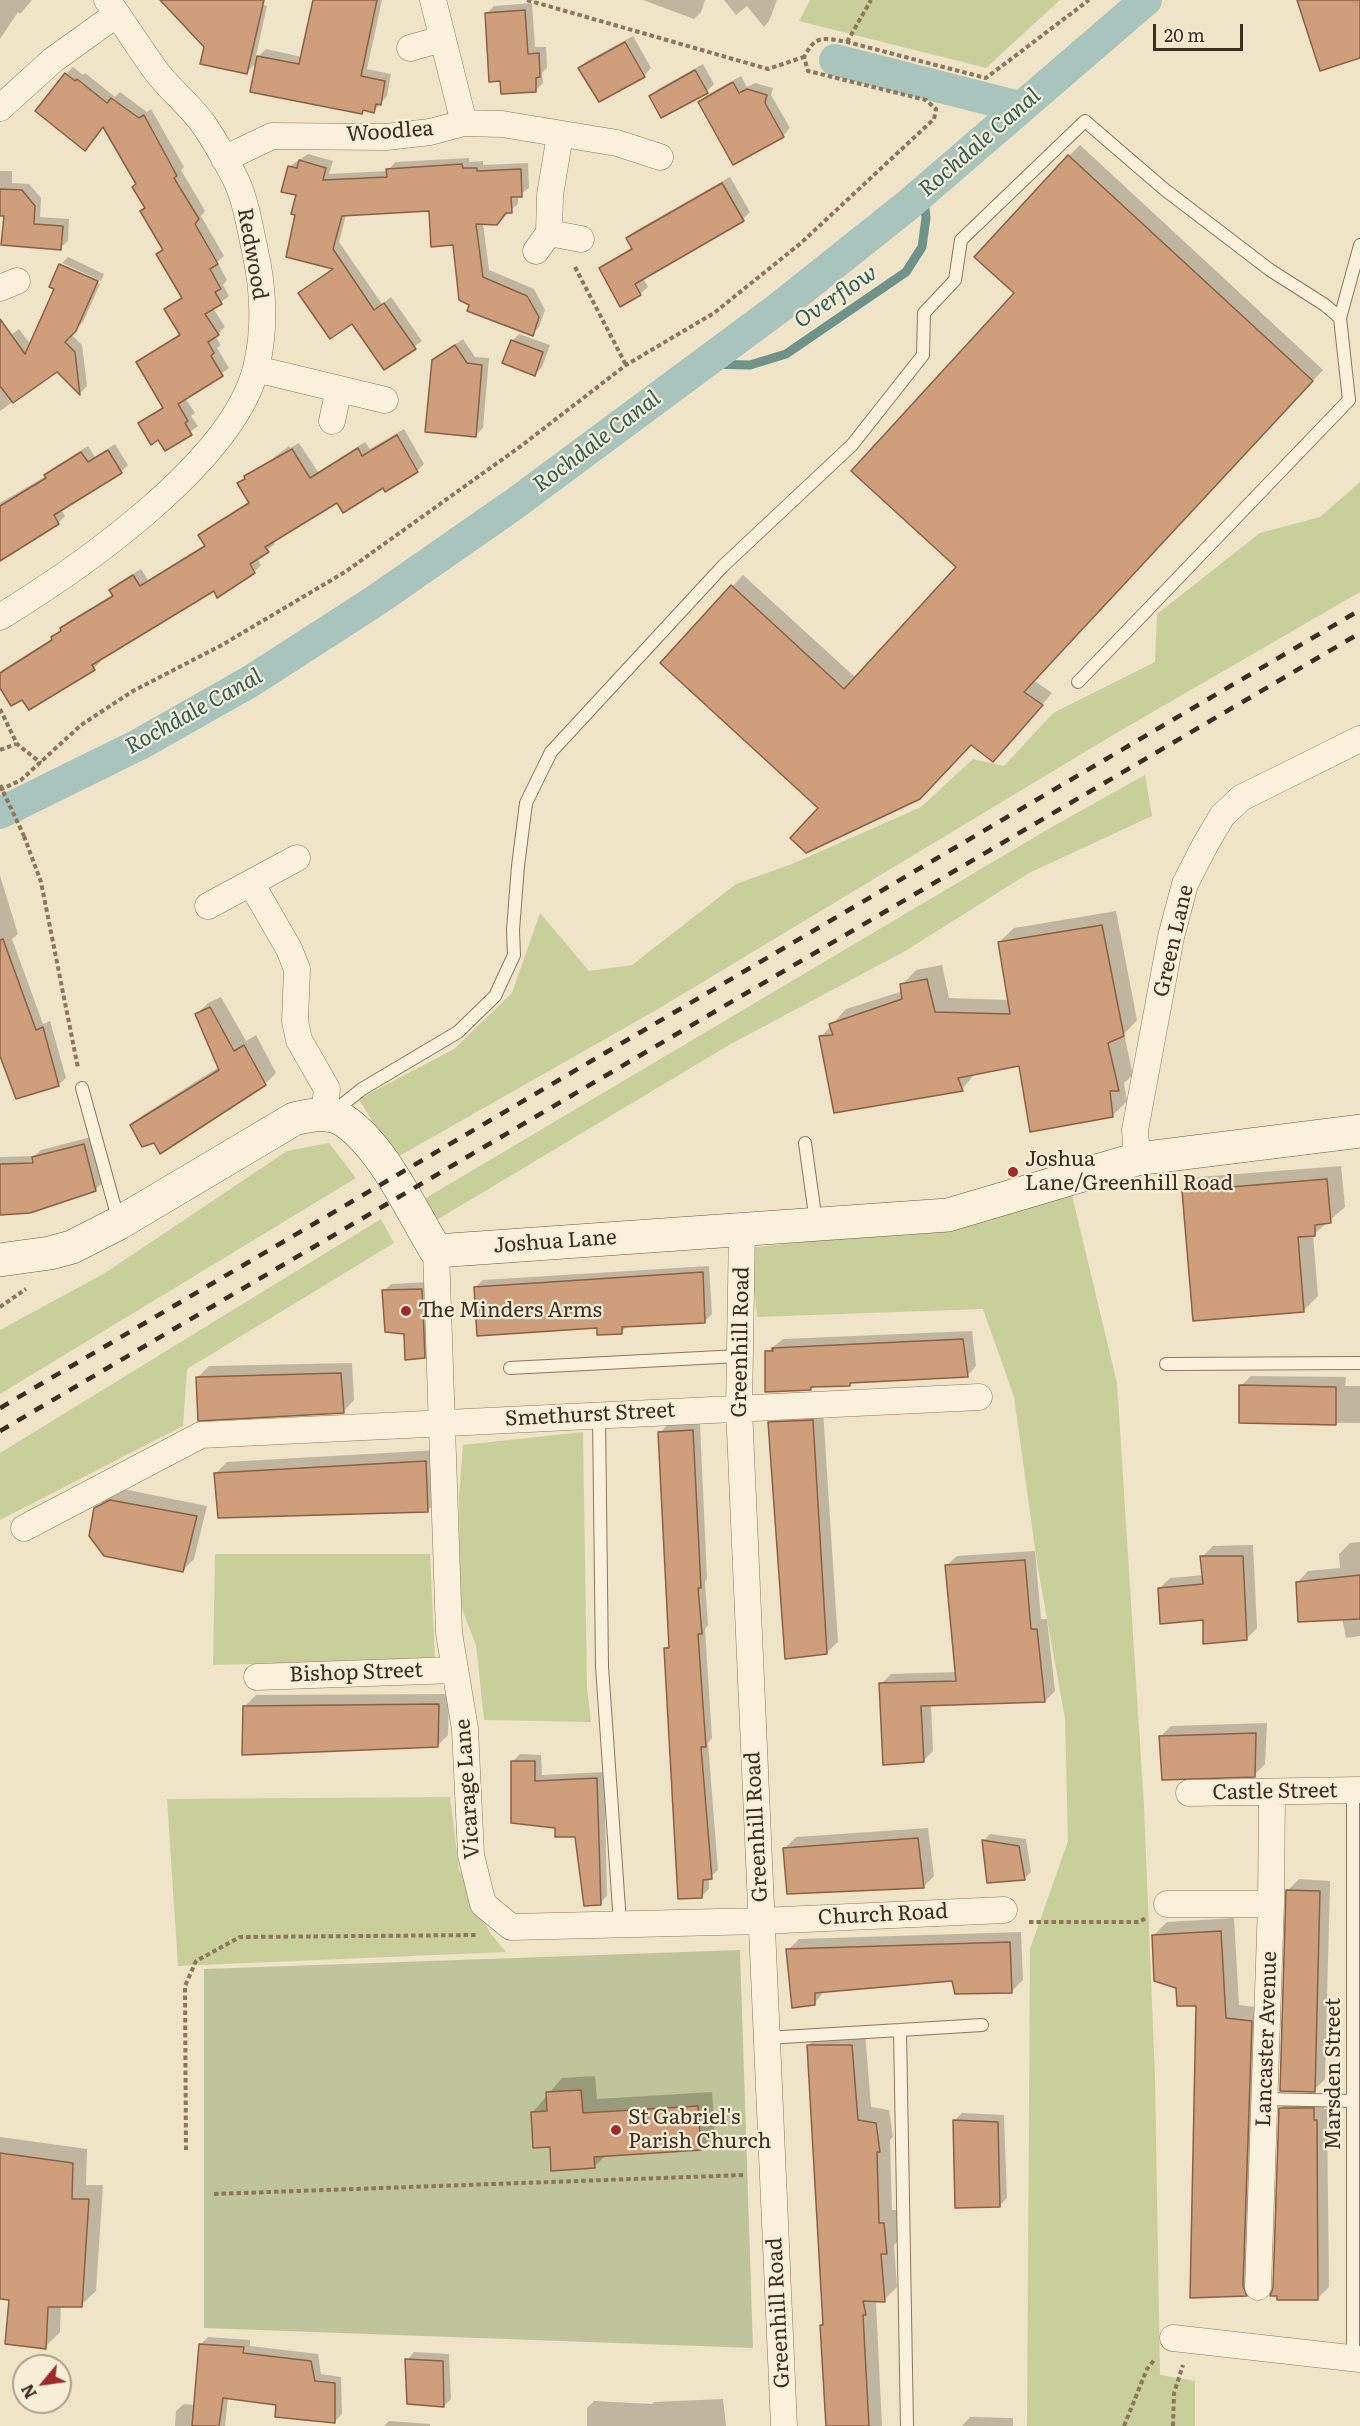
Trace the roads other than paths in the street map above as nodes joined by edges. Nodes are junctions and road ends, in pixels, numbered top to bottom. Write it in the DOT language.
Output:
graph roads {
  1 [pos="433,0"];
  2 [pos="112,7"];
  3 [pos="442,39"];
  4 [pos="410,48"];
  5 [pos="0,108"];
  6 [pos="464,123"];
  7 [pos="560,135"];
  8 [pos="660,157"];
  9 [pos="224,159"];
  10 [pos="581,239"];
  11 [pos="1360,245"];
  12 [pos="1340,318"];
  13 [pos="256,369"];
  14 [pos="339,389"];
  15 [pos="385,400"];
  16 [pos="332,421"];
  17 [pos="0,616"];
  18 [pos="1078,682"];
  19 [pos="1360,739"];
  20 [pos="297,858"];
  21 [pos="251,883"];
  22 [pos="208,906"];
  23 [pos="82,1088"];
  24 [pos="326,1116"];
  25 [pos="1360,1131"];
  26 [pos="805,1143"];
  27 [pos="1137,1158"];
  28 [pos="119,1223"];
  29 [pos="817,1224"];
  30 [pos="742,1228"];
  31 [pos="436,1251"];
  32 [pos="0,1260"];
  33 [pos="739,1356"];
  34 [pos="1360,1363"];
  35 [pos="1166,1364"];
  36 [pos="510,1368"];
  37 [pos="979,1396"];
  38 [pos="739,1408"];
  39 [pos="599,1415"];
  40 [pos="441,1422"];
  41 [pos="24,1528"];
  42 [pos="455,1670"];
  43 [pos="257,1677"];
  44 [pos="1357,1790"];
  45 [pos="1272,1792"];
  46 [pos="1189,1793"];
  47 [pos="1167,1904"];
  48 [pos="1271,1904"];
  49 [pos="1004,1910"];
  50 [pos="761,1921"];
  51 [pos="620,1923"];
  52 [pos="982,2025"];
  53 [pos="900,2030"];
  54 [pos="766,2038"];
  55 [pos="1355,2096"];
  56 [pos="1265,2099"];
  57 [pos="1258,2287"];
  58 [pos="1182,2339"];
  59 [pos="1356,2359"];
  60 [pos="784,2426"];
  61 [pos="907,2426"];
  1 -- 3 [label="street"];
  2 -- 5 [label="street"];
  2 -- 9 [label="street, Redwood"];
  3 -- 4 [label="street"];
  3 -- 6 [label="street"];
  6 -- 7 [label="street, Woodlea"];
  6 -- 9 [label="street, Woodlea"];
  7 -- 8 [label="street, Woodlea"];
  7 -- 10 [label="street"];
  9 -- 13 [label="street, Redwood"];
  11 -- 12 [label="lane"];
  12 -- 18 [label="lane"];
  12 -- 24 [label="lane"];
  13 -- 14 [label="street"];
  13 -- 17 [label="street, Redwood"];
  14 -- 15 [label="street"];
  14 -- 16 [label="street"];
  19 -- 27 [label="street, Green Lane"];
  20 -- 21 [label="street"];
  21 -- 22 [label="street"];
  21 -- 24 [label="street"];
  23 -- 28 [label="lane"];
  24 -- 28 [label="street"];
  24 -- 31 [label="street"];
  25 -- 27 [label="street, Joshua Lane"];
  26 -- 29 [label="lane"];
  27 -- 29 [label="street, Joshua Lane"];
  28 -- 32 [label="street"];
  29 -- 30 [label="street, Joshua Lane"];
  30 -- 31 [label="street, Joshua Lane"];
  30 -- 33 [label="street, Greenhill Road"];
  31 -- 40 [label="street, Vicarage Lane"];
  33 -- 36 [label="lane"];
  33 -- 38 [label="street, Greenhill Road"];
  34 -- 35 [label="lane"];
  37 -- 38 [label="street, Smethurst Street"];
  38 -- 39 [label="street, Smethurst Street"];
  38 -- 50 [label="street, Greenhill Road"];
  39 -- 40 [label="street, Smethurst Street"];
  39 -- 51 [label="lane"];
  40 -- 41 [label="street, Smethurst Street"];
  40 -- 42 [label="street, Vicarage Lane"];
  42 -- 43 [label="street, Bishop Street"];
  42 -- 51 [label="street, Vicarage Lane"];
  44 -- 45 [label="street, Castle Street"];
  44 -- 55 [label="lane, Marsden Street"];
  45 -- 46 [label="street, Castle Street"];
  45 -- 48 [label="street, Lancaster Avenue"];
  47 -- 48 [label="street"];
  48 -- 56 [label="street, Lancaster Avenue"];
  49 -- 50 [label="street, Church Road"];
  50 -- 51 [label="street"];
  50 -- 54 [label="street, Greenhill Road"];
  52 -- 53 [label="lane"];
  53 -- 54 [label="lane"];
  53 -- 61 [label="lane"];
  54 -- 60 [label="street, Greenhill Road"];
  55 -- 56 [label="lane"];
  55 -- 59 [label="lane, Marsden Street"];
  56 -- 57 [label="street, Lancaster Avenue"];
  58 -- 59 [label="street"];
}
